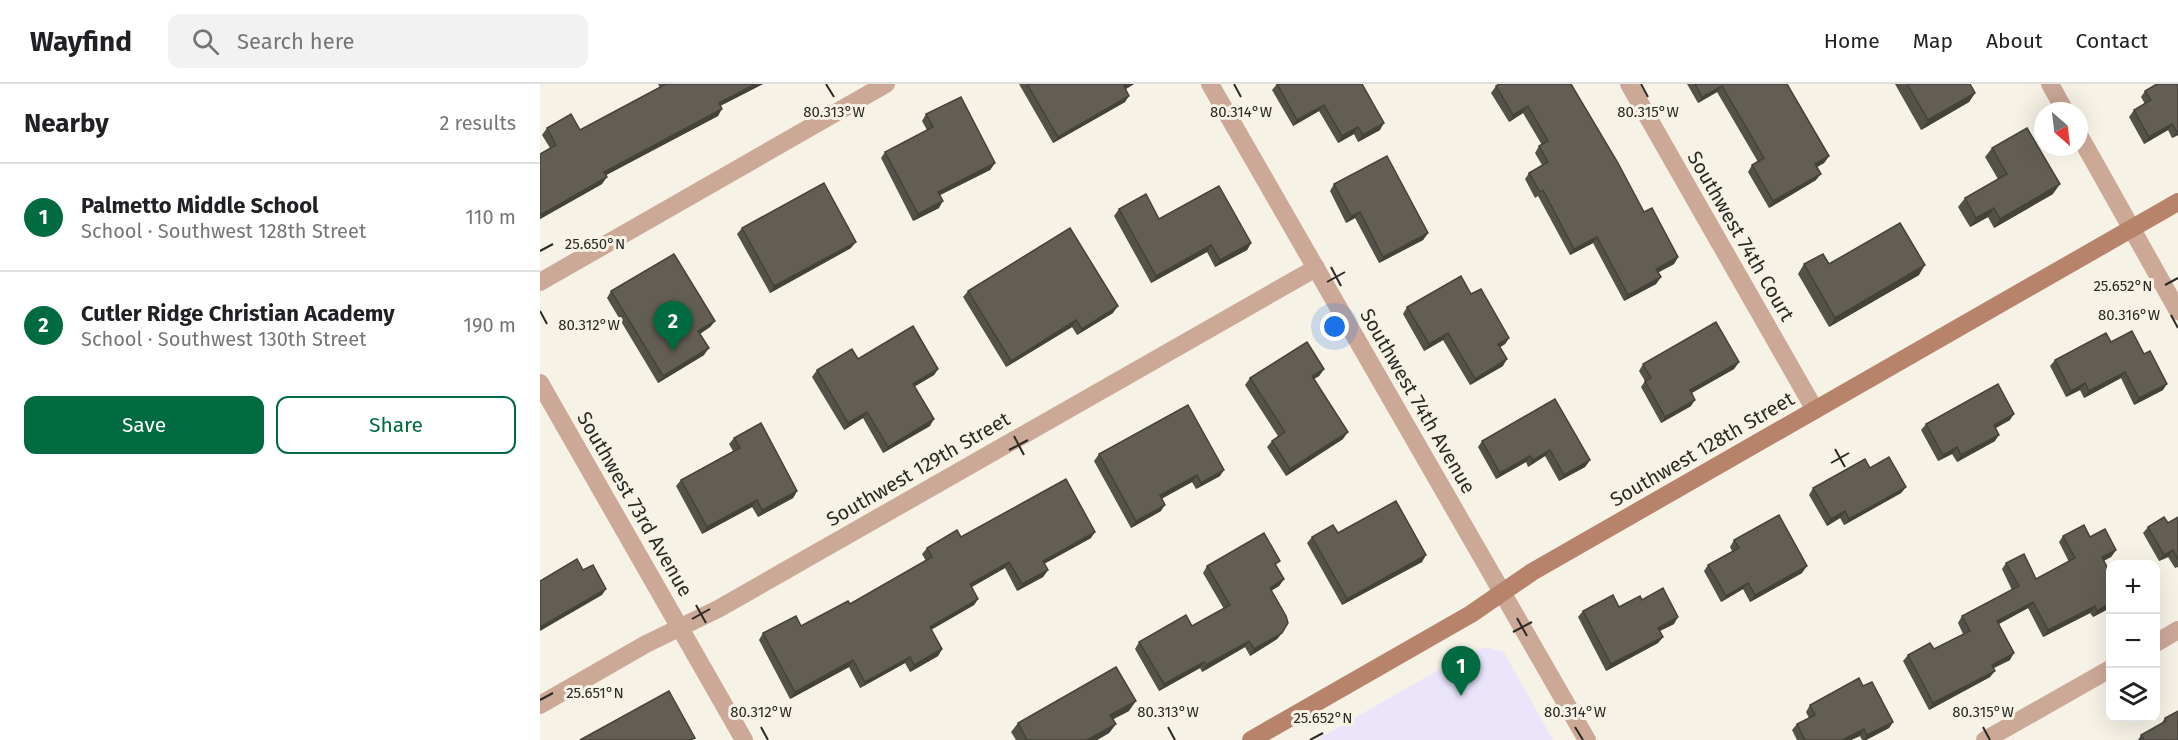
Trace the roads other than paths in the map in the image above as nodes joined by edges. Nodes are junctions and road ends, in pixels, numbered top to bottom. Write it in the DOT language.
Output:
graph roads {
  1 [pos="886,84"];
  2 [pos="1210,84"];
  3 [pos="1629,84"];
  4 [pos="2050,84"];
  5 [pos="2060,102"];
  6 [pos="2088,151"];
  7 [pos="2178,202"];
  8 [pos="2132,228"];
  9 [pos="1316,268"];
  10 [pos="540,282"];
  11 [pos="2178,311"];
  12 [pos="540,384"];
  13 [pos="1815,410"];
  14 [pos="1502,593"];
  15 [pos="679,627"];
  16 [pos="2178,630"];
  17 [pos="2160,641"];
  18 [pos="2106,671"];
  19 [pos="540,705"];
  20 [pos="744,740"];
  21 [pos="1251,740"];
  22 [pos="1587,740"];
  23 [pos="1985,740"];
  1 -- 10 [label="street"];
  2 -- 9 [label="street, Southwest 74th Avenue"];
  3 -- 13 [label="street, Southwest 74th Court"];
  4 -- 5 [label="street"];
  6 -- 8 [label="street"];
  7 -- 8 [label="street, Southwest 128th Street"];
  8 -- 11 [label="street"];
  8 -- 13 [label="street, Southwest 128th Street"];
  9 -- 14 [label="street, Southwest 74th Avenue"];
  9 -- 15 [label="street, Southwest 129th Street"];
  12 -- 15 [label="street, Southwest 73rd Avenue"];
  13 -- 14 [label="street, Southwest 128th Street"];
  14 -- 21 [label="street, Southwest 128th Street"];
  14 -- 22 [label="street, Southwest 74th Avenue"];
  15 -- 19 [label="street, Southwest 129th Street"];
  15 -- 20 [label="street, Southwest 73rd Avenue"];
  16 -- 17 [label="street"];
  18 -- 23 [label="street"];
}
